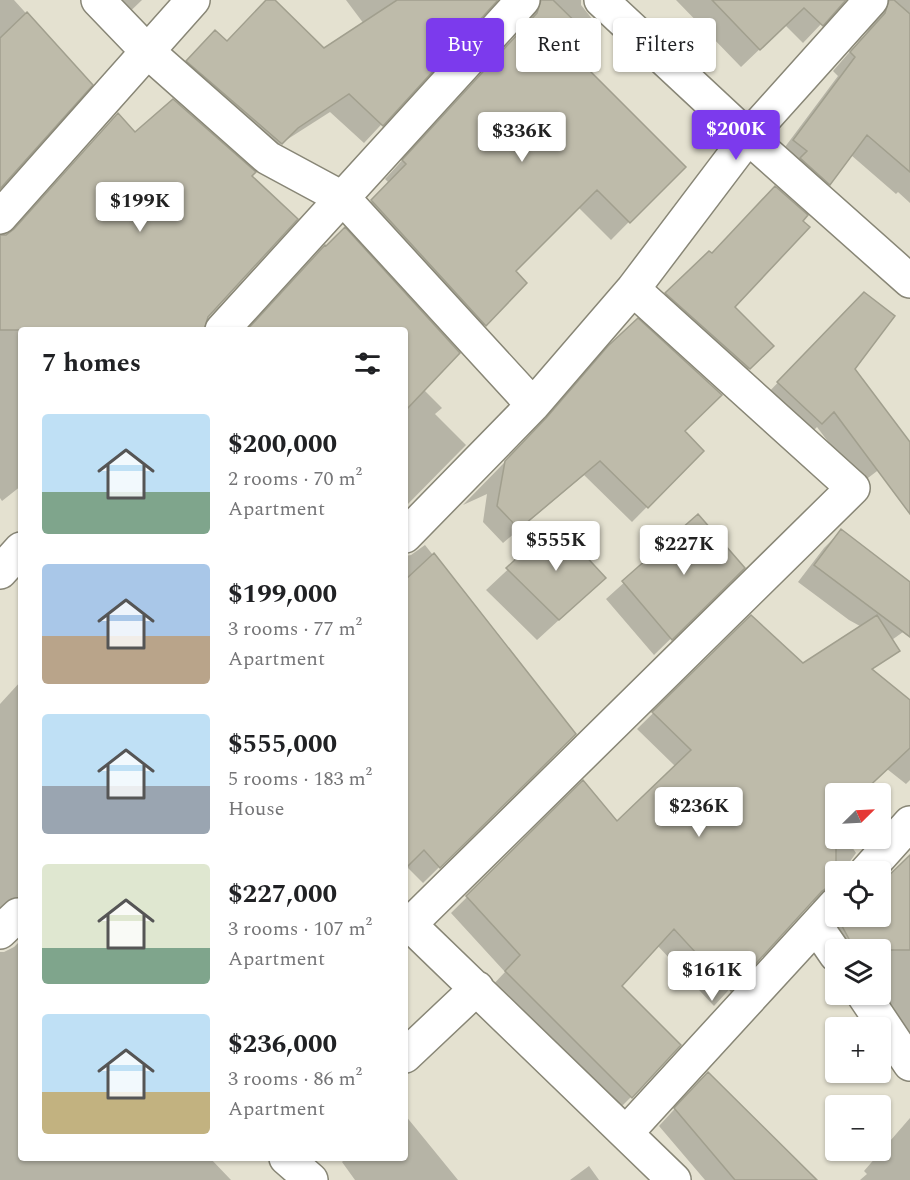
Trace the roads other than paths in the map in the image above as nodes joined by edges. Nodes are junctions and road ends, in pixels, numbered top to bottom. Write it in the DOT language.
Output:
graph roads {
  1 [pos="98,0"];
  2 [pos="193,0"];
  3 [pos="523,0"];
  4 [pos="601,0"];
  5 [pos="871,0"];
  6 [pos="147,51"];
  7 [pos="748,137"];
  8 [pos="344,199"];
  9 [pos="0,217"];
  10 [pos="910,281"];
  11 [pos="633,289"];
  12 [pos="225,327"];
  13 [pos="533,405"];
  14 [pos="408,533"];
  15 [pos="910,823"];
  16 [pos="876,861"];
  17 [pos="18,915"];
  18 [pos="825,916"];
  19 [pos="408,922"];
  20 [pos="0,932"];
  21 [pos="477,988"];
  22 [pos="870,1005"];
  23 [pos="408,1053"];
  24 [pos="910,1064"];
  25 [pos="626,1134"];
  26 [pos="674,1180"];
  1 -- 6 [label="street"];
  2 -- 6 [label="street"];
  3 -- 8 [label="street"];
  4 -- 7 [label="street"];
  5 -- 7 [label="street"];
  6 -- 8 [label="street"];
  6 -- 9 [label="street"];
  7 -- 10 [label="street"];
  7 -- 11 [label="street"];
  8 -- 12 [label="street"];
  8 -- 13 [label="street"];
  11 -- 13 [label="street"];
  11 -- 19 [label="street"];
  13 -- 14 [label="street"];
  15 -- 16 [label="street"];
  17 -- 20 [label="street"];
  18 -- 25 [label="street"];
  19 -- 21 [label="street"];
  21 -- 23 [label="street"];
  21 -- 25 [label="street"];
  22 -- 24 [label="street"];
  25 -- 26 [label="street"];
}
